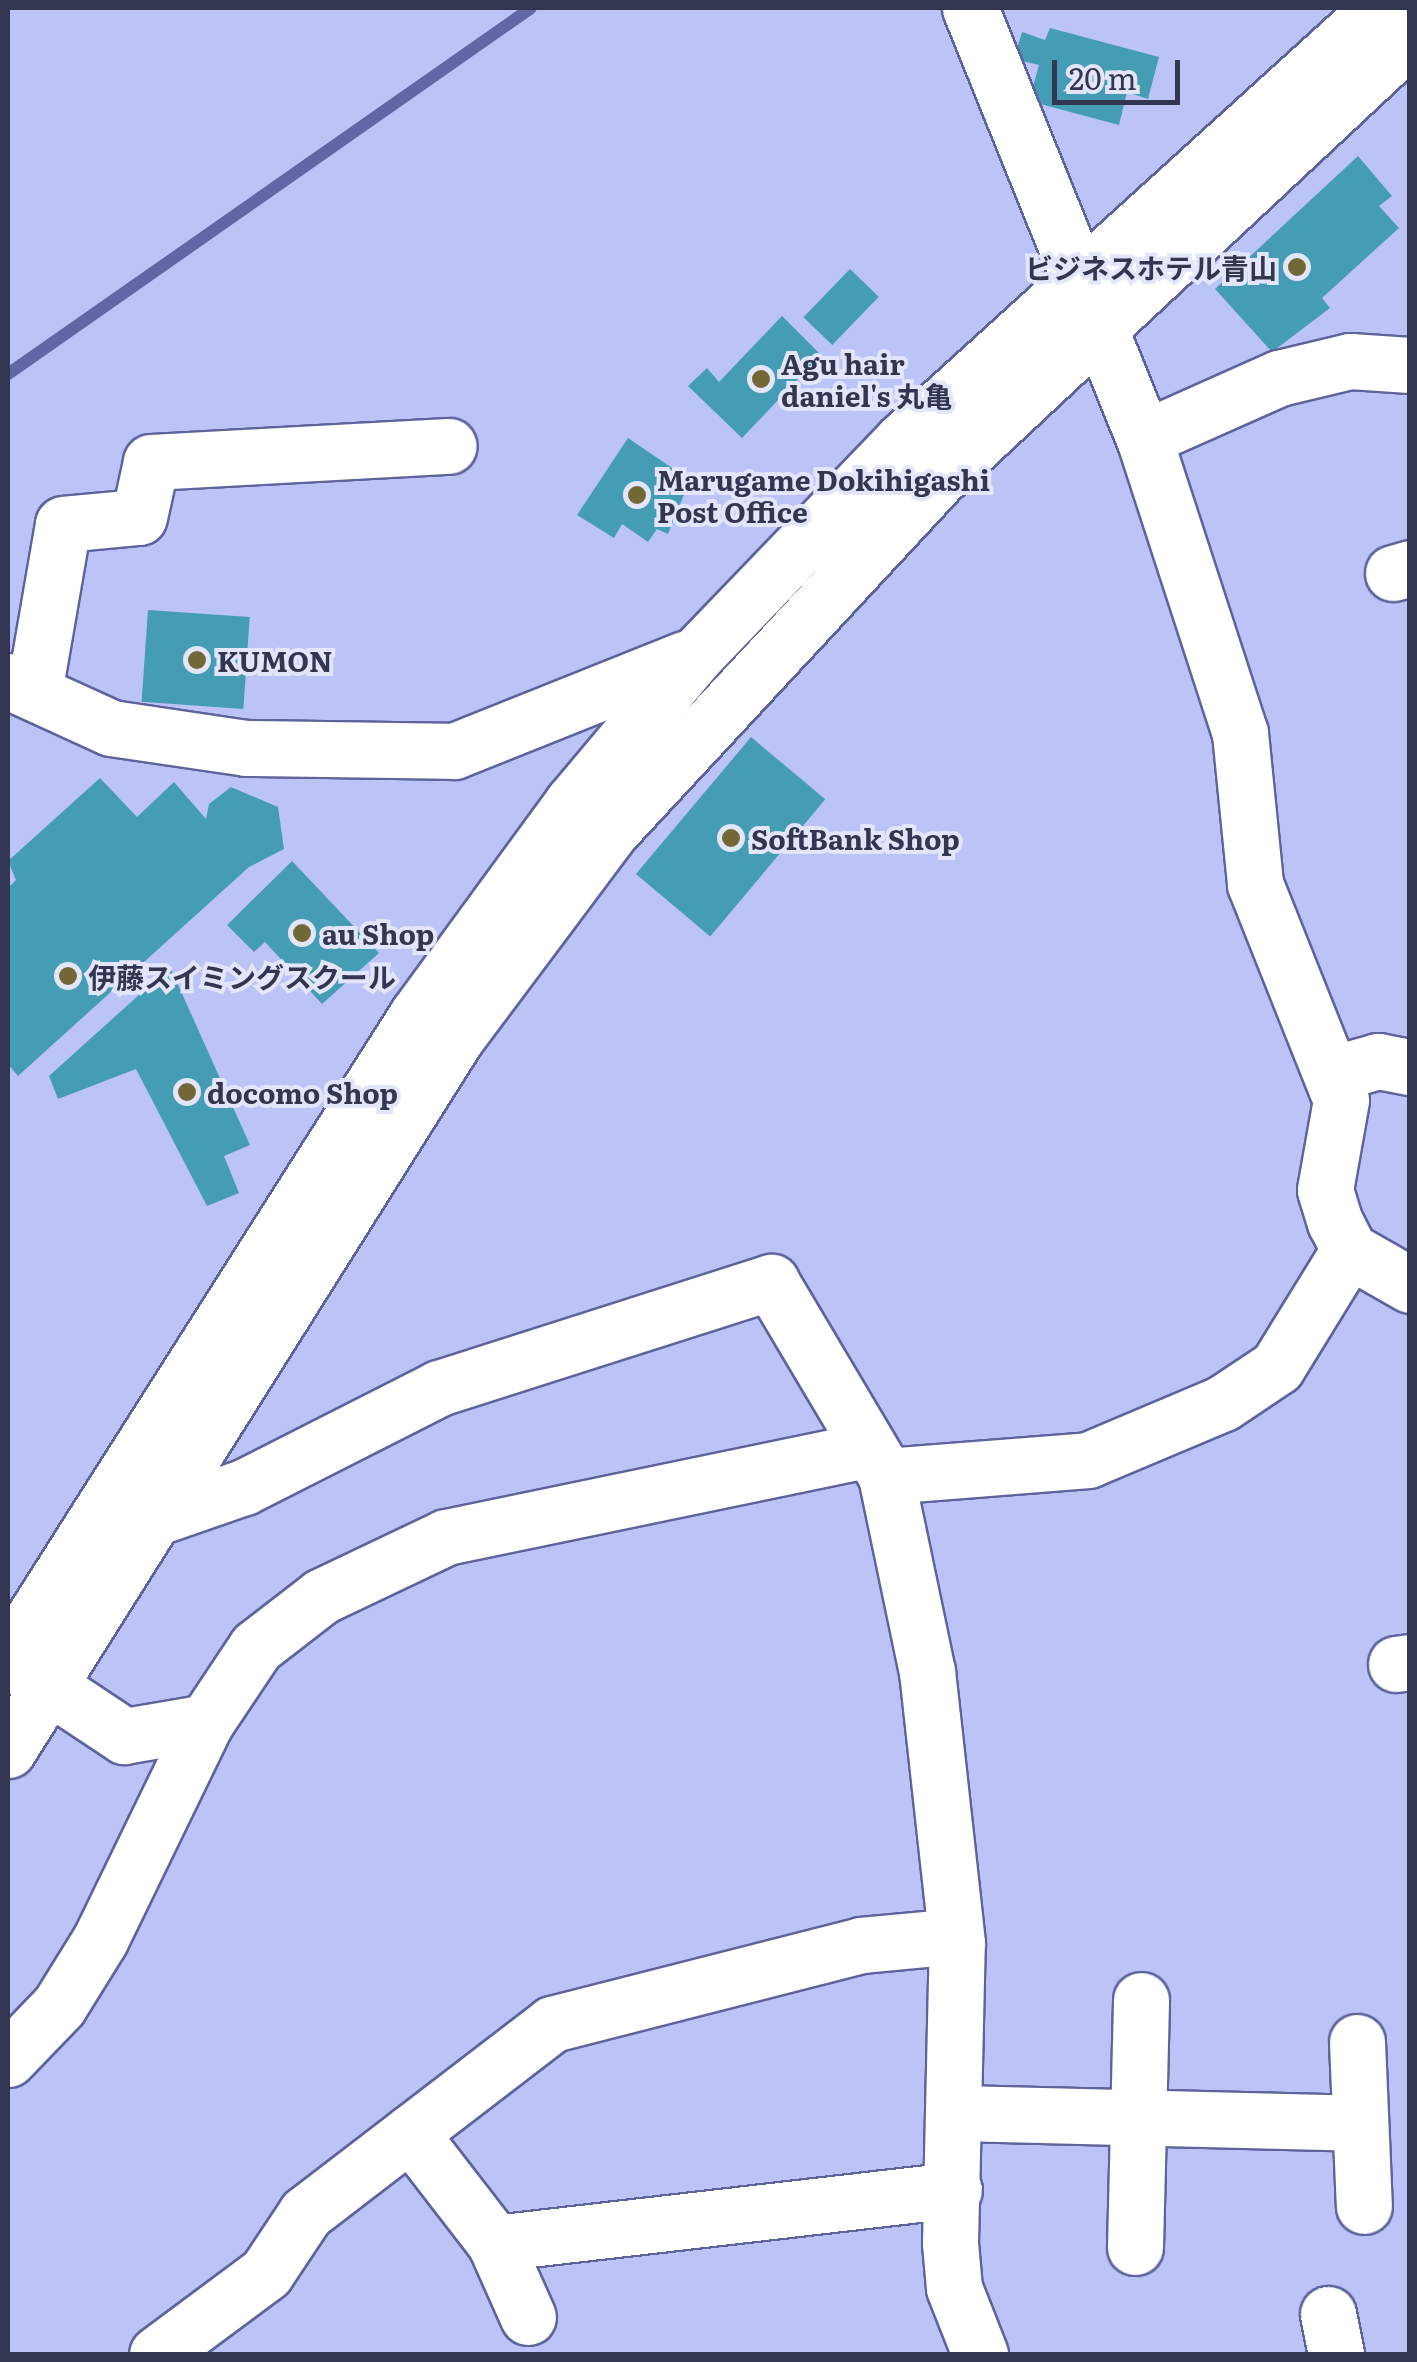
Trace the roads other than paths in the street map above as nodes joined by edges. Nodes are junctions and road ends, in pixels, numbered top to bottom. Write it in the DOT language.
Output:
graph roads {
  1 [pos="970,8"];
  2 [pos="1379,8"];
  3 [pos="1410,38"];
  4 [pos="1083,304"];
  5 [pos="1410,365"];
  6 [pos="1144,438"];
  7 [pos="449,446"];
  8 [pos="698,654"];
  9 [pos="20,686"];
  10 [pos="738,690"];
  11 [pos="1410,1067"];
  12 [pos="1332,1074"];
  13 [pos="1350,1250"];
  14 [pos="1410,1285"];
  15 [pos="875,1463"];
  16 [pos="149,1520"];
  17 [pos="79,1544"];
  18 [pos="21,1668"];
  19 [pos="206,1722"];
  20 [pos="8,1750"];
  21 [pos="956,1936"];
  22 [pos="1141,2000"];
  23 [pos="1357,2042"];
  24 [pos="8,2058"];
  25 [pos="956,2113"];
  26 [pos="1138,2119"];
  27 [pos="1360,2123"];
  28 [pos="410,2133"];
  29 [pos="954,2190"];
  30 [pos="1364,2206"];
  31 [pos="494,2243"];
  32 [pos="1135,2247"];
  33 [pos="528,2317"];
  34 [pos="156,2354"];
  35 [pos="980,2354"];
  1 -- 4 [label="street"];
  2 -- 4 [label="street"];
  3 -- 4 [label="street"];
  4 -- 6 [label="street"];
  4 -- 8 [label="street"];
  4 -- 10 [label="street"];
  5 -- 6 [label="street"];
  6 -- 12 [label="street"];
  7 -- 9 [label="street"];
  8 -- 9 [label="street"];
  8 -- 10 [label="street"];
  8 -- 17 [label="street"];
  10 -- 16 [label="street"];
  11 -- 12 [label="street"];
  12 -- 13 [label="street"];
  13 -- 14 [label="street"];
  13 -- 15 [label="street"];
  15 -- 16 [label="street"];
  15 -- 19 [label="street"];
  15 -- 21 [label="street"];
  16 -- 17 [label="street"];
  16 -- 18 [label="street"];
  17 -- 18 [label="street"];
  18 -- 19 [label="street"];
  18 -- 20 [label="street"];
  19 -- 24 [label="street"];
  21 -- 25 [label="street"];
  21 -- 28 [label="street"];
  22 -- 26 [label="street"];
  23 -- 27 [label="street"];
  25 -- 26 [label="street"];
  25 -- 29 [label="street"];
  26 -- 27 [label="street"];
  26 -- 32 [label="street"];
  27 -- 30 [label="street"];
  28 -- 31 [label="street"];
  28 -- 34 [label="street"];
  29 -- 31 [label="street"];
  29 -- 35 [label="street"];
  31 -- 33 [label="street"];
}
